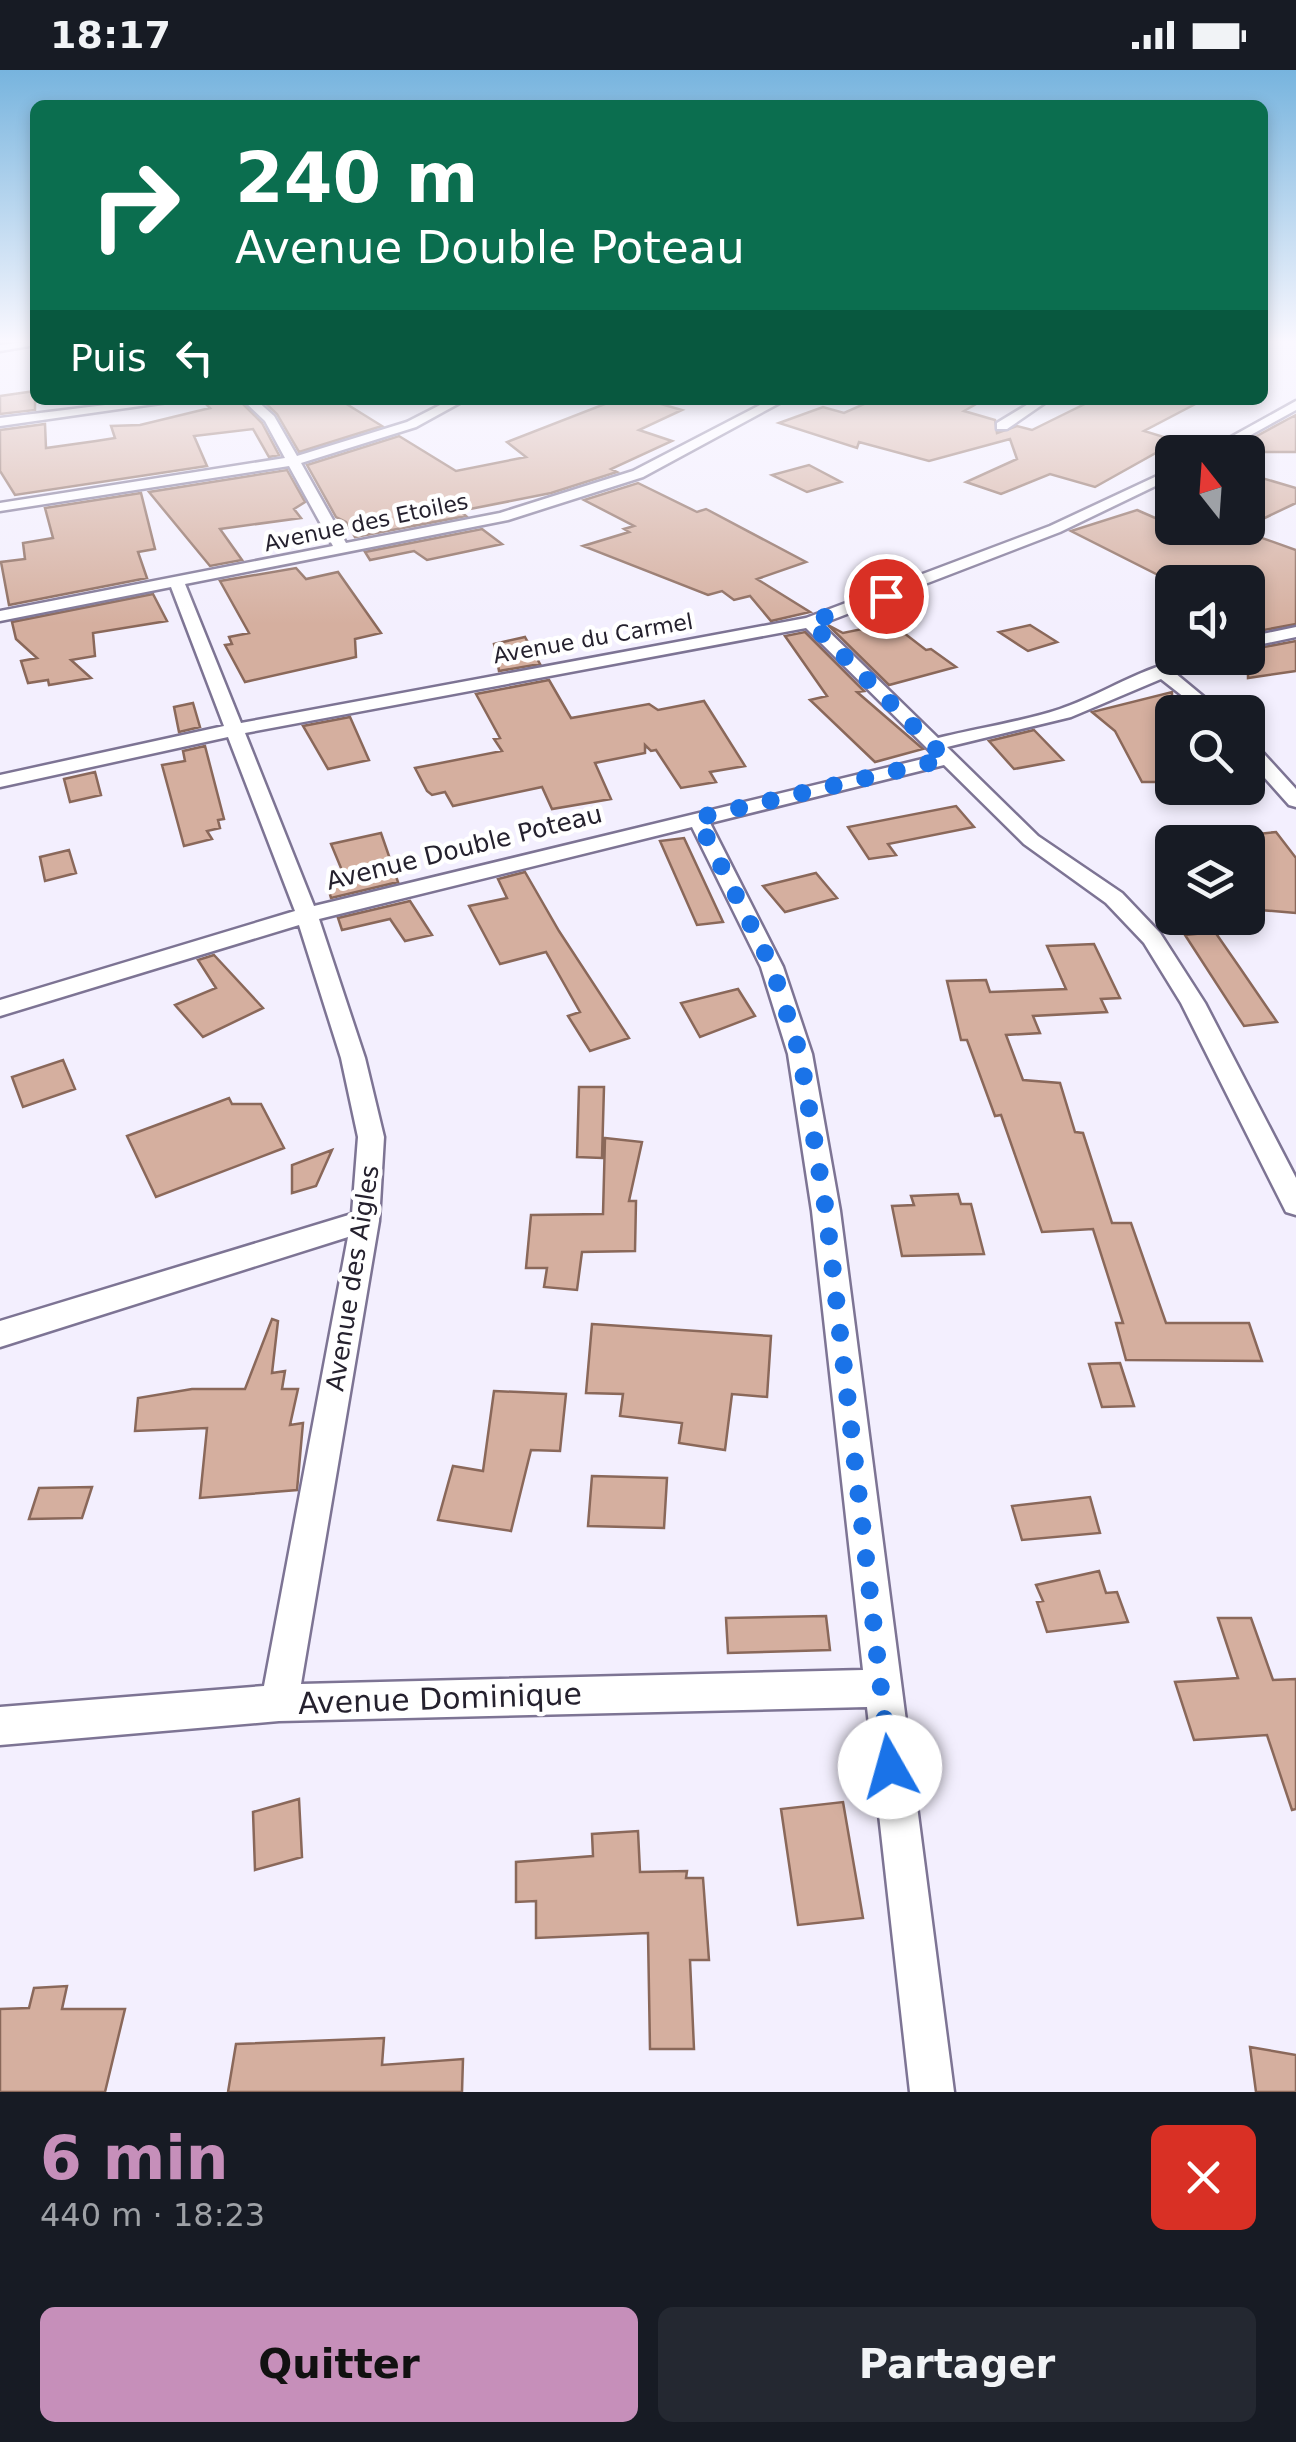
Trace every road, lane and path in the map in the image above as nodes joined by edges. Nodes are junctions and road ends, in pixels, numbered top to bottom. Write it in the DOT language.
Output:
graph roads {
  1 [pos="278,435"];
  2 [pos="388,435"];
  3 [pos="712,435"];
  4 [pos="292,460"];
  5 [pos="1155,481"];
  6 [pos="0,506"];
  7 [pos="343,551"];
  8 [pos="177,583"];
  9 [pos="0,616"];
  10 [pos="810,622"];
  11 [pos="1296,632"];
  12 [pos="1265,638"];
  13 [pos="1155,673"];
  14 [pos="1168,675"];
  15 [pos="1192,695"];
  16 [pos="233,730"];
  17 [pos="939,752"];
  18 [pos="1265,767"];
  19 [pos="0,781"];
  20 [pos="1296,801"];
  21 [pos="697,818"];
  22 [pos="307,915"];
  23 [pos="0,1008"];
  24 [pos="1296,1204"];
  25 [pos="365,1220"];
  26 [pos="0,1334"];
  27 [pos="880,1688"];
  28 [pos="279,1703"];
  29 [pos="0,1726"];
  30 [pos="932,2092"];
  1 -- 4 [label="street"];
  2 -- 4 [label="street"];
  3 -- 7 [label="street, Avenue des Etoiles"];
  4 -- 6 [label="street"];
  4 -- 7 [label="street"];
  5 -- 10 [label="street, Avenue du Carmel"];
  7 -- 8 [label="street, Avenue des Etoiles"];
  8 -- 9 [label="street, Avenue des Etoiles"];
  8 -- 16 [label="street, Avenue des Aigles"];
  10 -- 16 [label="street, Avenue du Carmel"];
  10 -- 17 [label="street"];
  11 -- 12 [label="street"];
  13 -- 17 [label="street, Avenue Double Poteau"];
  14 -- 15 [label="street"];
  16 -- 19 [label="street, Avenue du Carmel"];
  16 -- 22 [label="street, Avenue des Aigles"];
  17 -- 21 [label="street, Avenue Double Poteau"];
  17 -- 24 [label="street"];
  18 -- 20 [label="street"];
  21 -- 22 [label="street, Avenue Double Poteau"];
  21 -- 27 [label="street"];
  22 -- 23 [label="street, Avenue Double Poteau"];
  22 -- 25 [label="street, Avenue des Aigles"];
  25 -- 26 [label="street"];
  25 -- 28 [label="street, Avenue des Aigles"];
  27 -- 28 [label="street, Avenue Dominique"];
  27 -- 30 [label="street"];
  28 -- 29 [label="street, Avenue Dominique"];
}
